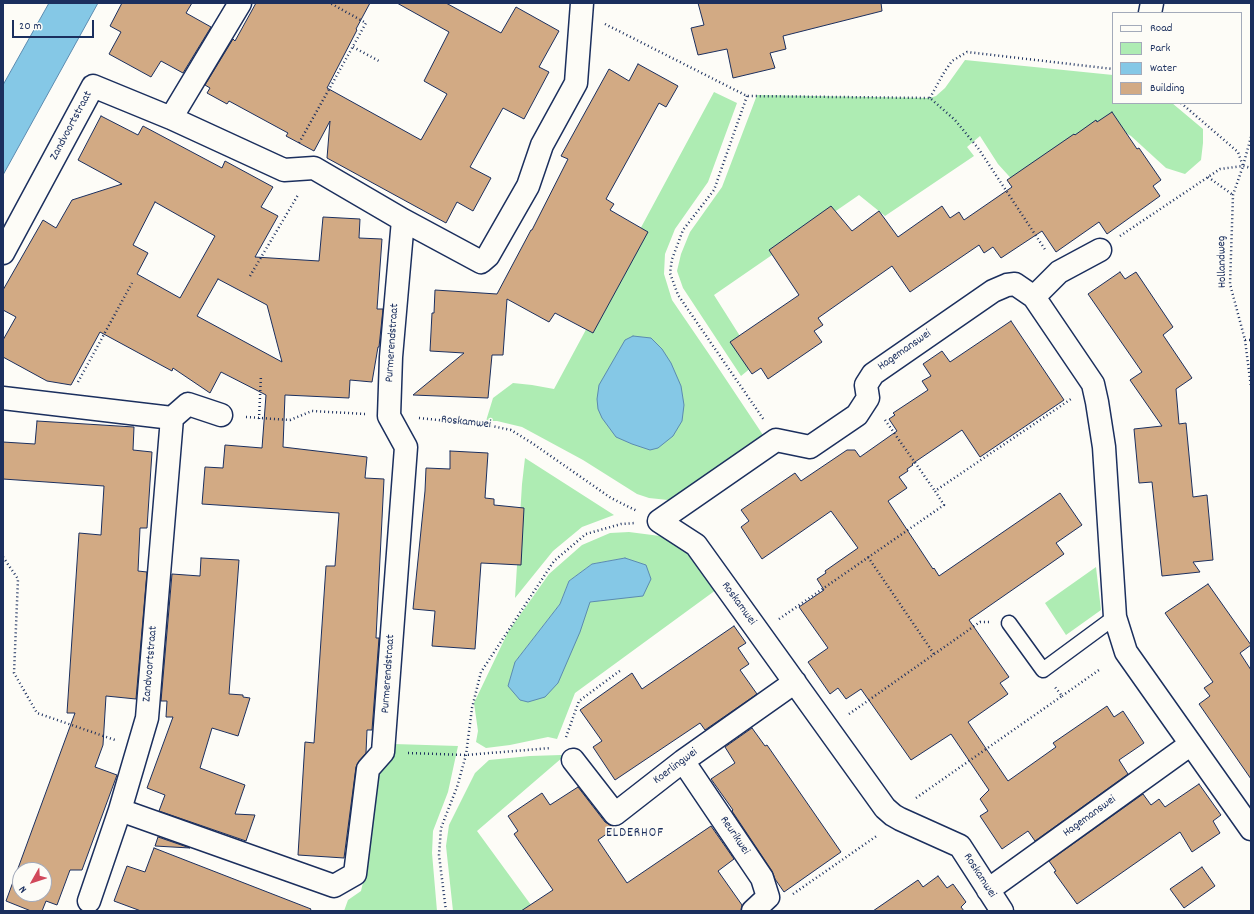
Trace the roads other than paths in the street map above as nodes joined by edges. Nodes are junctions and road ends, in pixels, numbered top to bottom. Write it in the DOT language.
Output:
graph roads {
  1 [pos="240,3"];
  2 [pos="582,13"];
  3 [pos="171,118"];
  4 [pos="403,220"];
  5 [pos="1100,250"];
  6 [pos="3,253"];
  7 [pos="1034,297"];
  8 [pos="3,398"];
  9 [pos="221,415"];
  10 [pos="172,418"];
  11 [pos="659,522"];
  12 [pos="1115,617"];
  13 [pos="1009,623"];
  14 [pos="795,682"];
  15 [pos="1192,744"];
  16 [pos="568,753"];
  17 [pos="683,761"];
  18 [pos="120,810"];
  19 [pos="1251,829"];
  20 [pos="988,890"];
  21 [pos="89,901"];
  22 [pos="760,904"];
  23 [pos="1002,911"];
  1 -- 3 [label="street"];
  2 -- 4 [label="street"];
  3 -- 4 [label="street"];
  3 -- 6 [label="street, Zandvoortstraat"];
  4 -- 18 [label="street, Purmerendstraat"];
  5 -- 7 [label="street"];
  7 -- 11 [label="street, Hagemanswei"];
  7 -- 12 [label="street, Hagemanswei"];
  8 -- 10 [label="street"];
  9 -- 10 [label="street"];
  10 -- 18 [label="street, Zandvoortstraat"];
  11 -- 14 [label="street, Roskamwei"];
  12 -- 13 [label="lane"];
  12 -- 15 [label="street, Hagemanswei"];
  14 -- 17 [label="street, Koerlingwei"];
  14 -- 20 [label="street, Roskamwei"];
  15 -- 19 [label="street, Hagemanswei"];
  15 -- 20 [label="street, Hagemanswei"];
  16 -- 17 [label="street, Koerlingwei"];
  17 -- 22 [label="street, Reurikwei"];
  18 -- 21 [label="street, Zandvoortstraat"];
  20 -- 23 [label="street, Roskamwei"];
}
